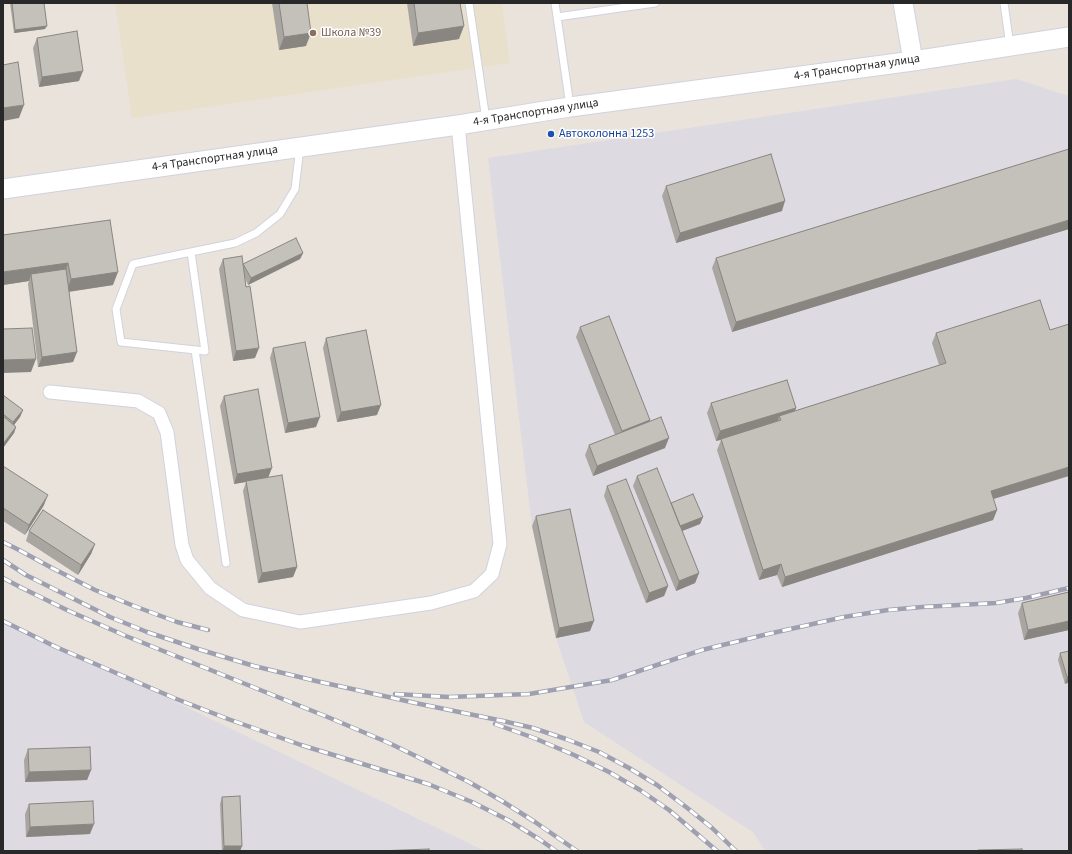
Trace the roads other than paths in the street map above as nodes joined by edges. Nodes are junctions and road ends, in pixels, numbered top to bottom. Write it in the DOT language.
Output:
graph roads {
  1 [pos="469,3"];
  2 [pos="555,3"];
  3 [pos="655,3"];
  4 [pos="903,3"];
  5 [pos="1004,3"];
  6 [pos="557,17"];
  7 [pos="1069,38"];
  8 [pos="1010,46"];
  9 [pos="913,61"];
  10 [pos="570,107"];
  11 [pos="486,120"];
  12 [pos="458,125"];
  13 [pos="300,147"];
  14 [pos="3,190"];
  15 [pos="191,252"];
  16 [pos="195,350"];
  17 [pos="50,392"];
  18 [pos="226,563"];
  1 -- 11 [label="lane"];
  2 -- 6 [label="lane"];
  3 -- 6 [label="lane"];
  4 -- 9 [label="main road"];
  5 -- 8 [label="lane"];
  6 -- 10 [label="lane"];
  7 -- 8 [label="main road, 4-я Транспортная улица"];
  8 -- 9 [label="main road, 4-я Транспортная улица"];
  9 -- 10 [label="main road, 4-я Транспортная улица"];
  10 -- 11 [label="main road, 4-я Транспортная улица"];
  11 -- 12 [label="main road, 4-я Транспортная улица"];
  12 -- 13 [label="main road, 4-я Транспортная улица"];
  12 -- 17 [label="street"];
  13 -- 14 [label="main road, 4-я Транспортная улица"];
  13 -- 15 [label="lane"];
  15 -- 16 [label="lane"];
  15 -- 16 [label="lane"];
  16 -- 18 [label="lane"];
}
